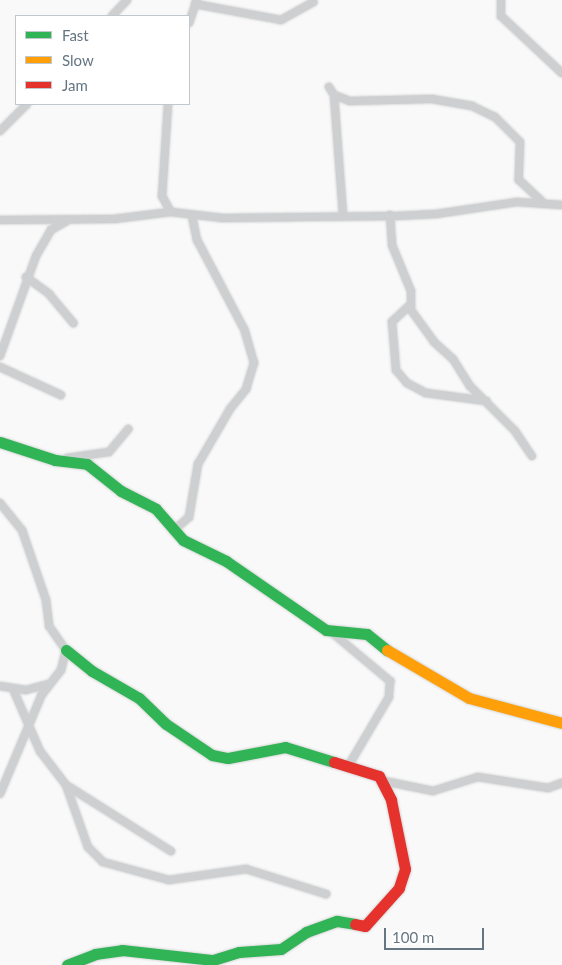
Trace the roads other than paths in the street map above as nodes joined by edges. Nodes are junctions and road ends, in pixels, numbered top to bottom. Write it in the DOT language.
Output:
graph roads {
  1 [pos="127,0"];
  2 [pos="501,0"];
  3 [pos="196,2"];
  4 [pos="313,2"];
  5 [pos="113,15"];
  6 [pos="190,20"];
  7 [pos="562,73"];
  8 [pos="329,87"];
  9 [pos="334,95"];
  10 [pos="26,105"];
  11 [pos="168,105"];
  12 [pos="0,130"];
  13 [pos="545,204"];
  14 [pos="562,205"];
  15 [pos="171,212"];
  16 [pos="343,215"];
  17 [pos="192,216"];
  18 [pos="390,216"];
  19 [pos="0,220"];
  20 [pos="68,220"];
  21 [pos="26,277"];
  22 [pos="411,304"];
  23 [pos="73,323"];
  24 [pos="0,356"];
  25 [pos="0,367"];
  26 [pos="61,395"];
  27 [pos="486,400"];
  28 [pos="128,429"];
  29 [pos="0,442"];
  30 [pos="532,456"];
  31 [pos="55,460"];
  32 [pos="0,503"];
  33 [pos="173,531"];
  34 [pos="329,630"];
  35 [pos="66,650"];
  36 [pos="50,684"];
  37 [pos="0,686"];
  38 [pos="13,689"];
  39 [pos="562,722"];
  40 [pos="30,729"];
  41 [pos="349,765"];
  42 [pos="10,774"];
  43 [pos="0,776"];
  44 [pos="384,781"];
  45 [pos="562,783"];
  46 [pos="66,785"];
  47 [pos="0,794"];
  48 [pos="171,851"];
  49 [pos="326,894"];
  50 [pos="67,965"];
  1 -- 5 [label="street"];
  2 -- 7 [label="street"];
  3 -- 4 [label="street"];
  3 -- 6 [label="street"];
  8 -- 9 [label="street"];
  9 -- 13 [label="street"];
  9 -- 16 [label="street"];
  10 -- 12 [label="street"];
  11 -- 15 [label="street"];
  13 -- 14 [label="street"];
  13 -- 18 [label="street"];
  15 -- 17 [label="street"];
  15 -- 20 [label="street"];
  16 -- 17 [label="street"];
  16 -- 18 [label="street"];
  17 -- 33 [label="street"];
  18 -- 22 [label="street"];
  19 -- 20 [label="street"];
  20 -- 21 [label="street"];
  21 -- 23 [label="street"];
  21 -- 24 [label="street"];
  22 -- 27 [label="street"];
  22 -- 27 [label="street"];
  25 -- 26 [label="street"];
  27 -- 30 [label="street"];
  28 -- 31 [label="street"];
  29 -- 31 [label="street"];
  31 -- 33 [label="street"];
  32 -- 35 [label="street"];
  33 -- 34 [label="street"];
  34 -- 39 [label="street"];
  34 -- 41 [label="street"];
  35 -- 36 [label="street"];
  35 -- 41 [label="street"];
  36 -- 38 [label="street"];
  36 -- 40 [label="street"];
  37 -- 38 [label="street"];
  38 -- 40 [label="street"];
  40 -- 42 [label="street"];
  40 -- 46 [label="street"];
  41 -- 44 [label="street"];
  42 -- 43 [label="street"];
  42 -- 47 [label="street"];
  44 -- 45 [label="street"];
  44 -- 50 [label="street"];
  46 -- 48 [label="street"];
  46 -- 49 [label="street"];
}
